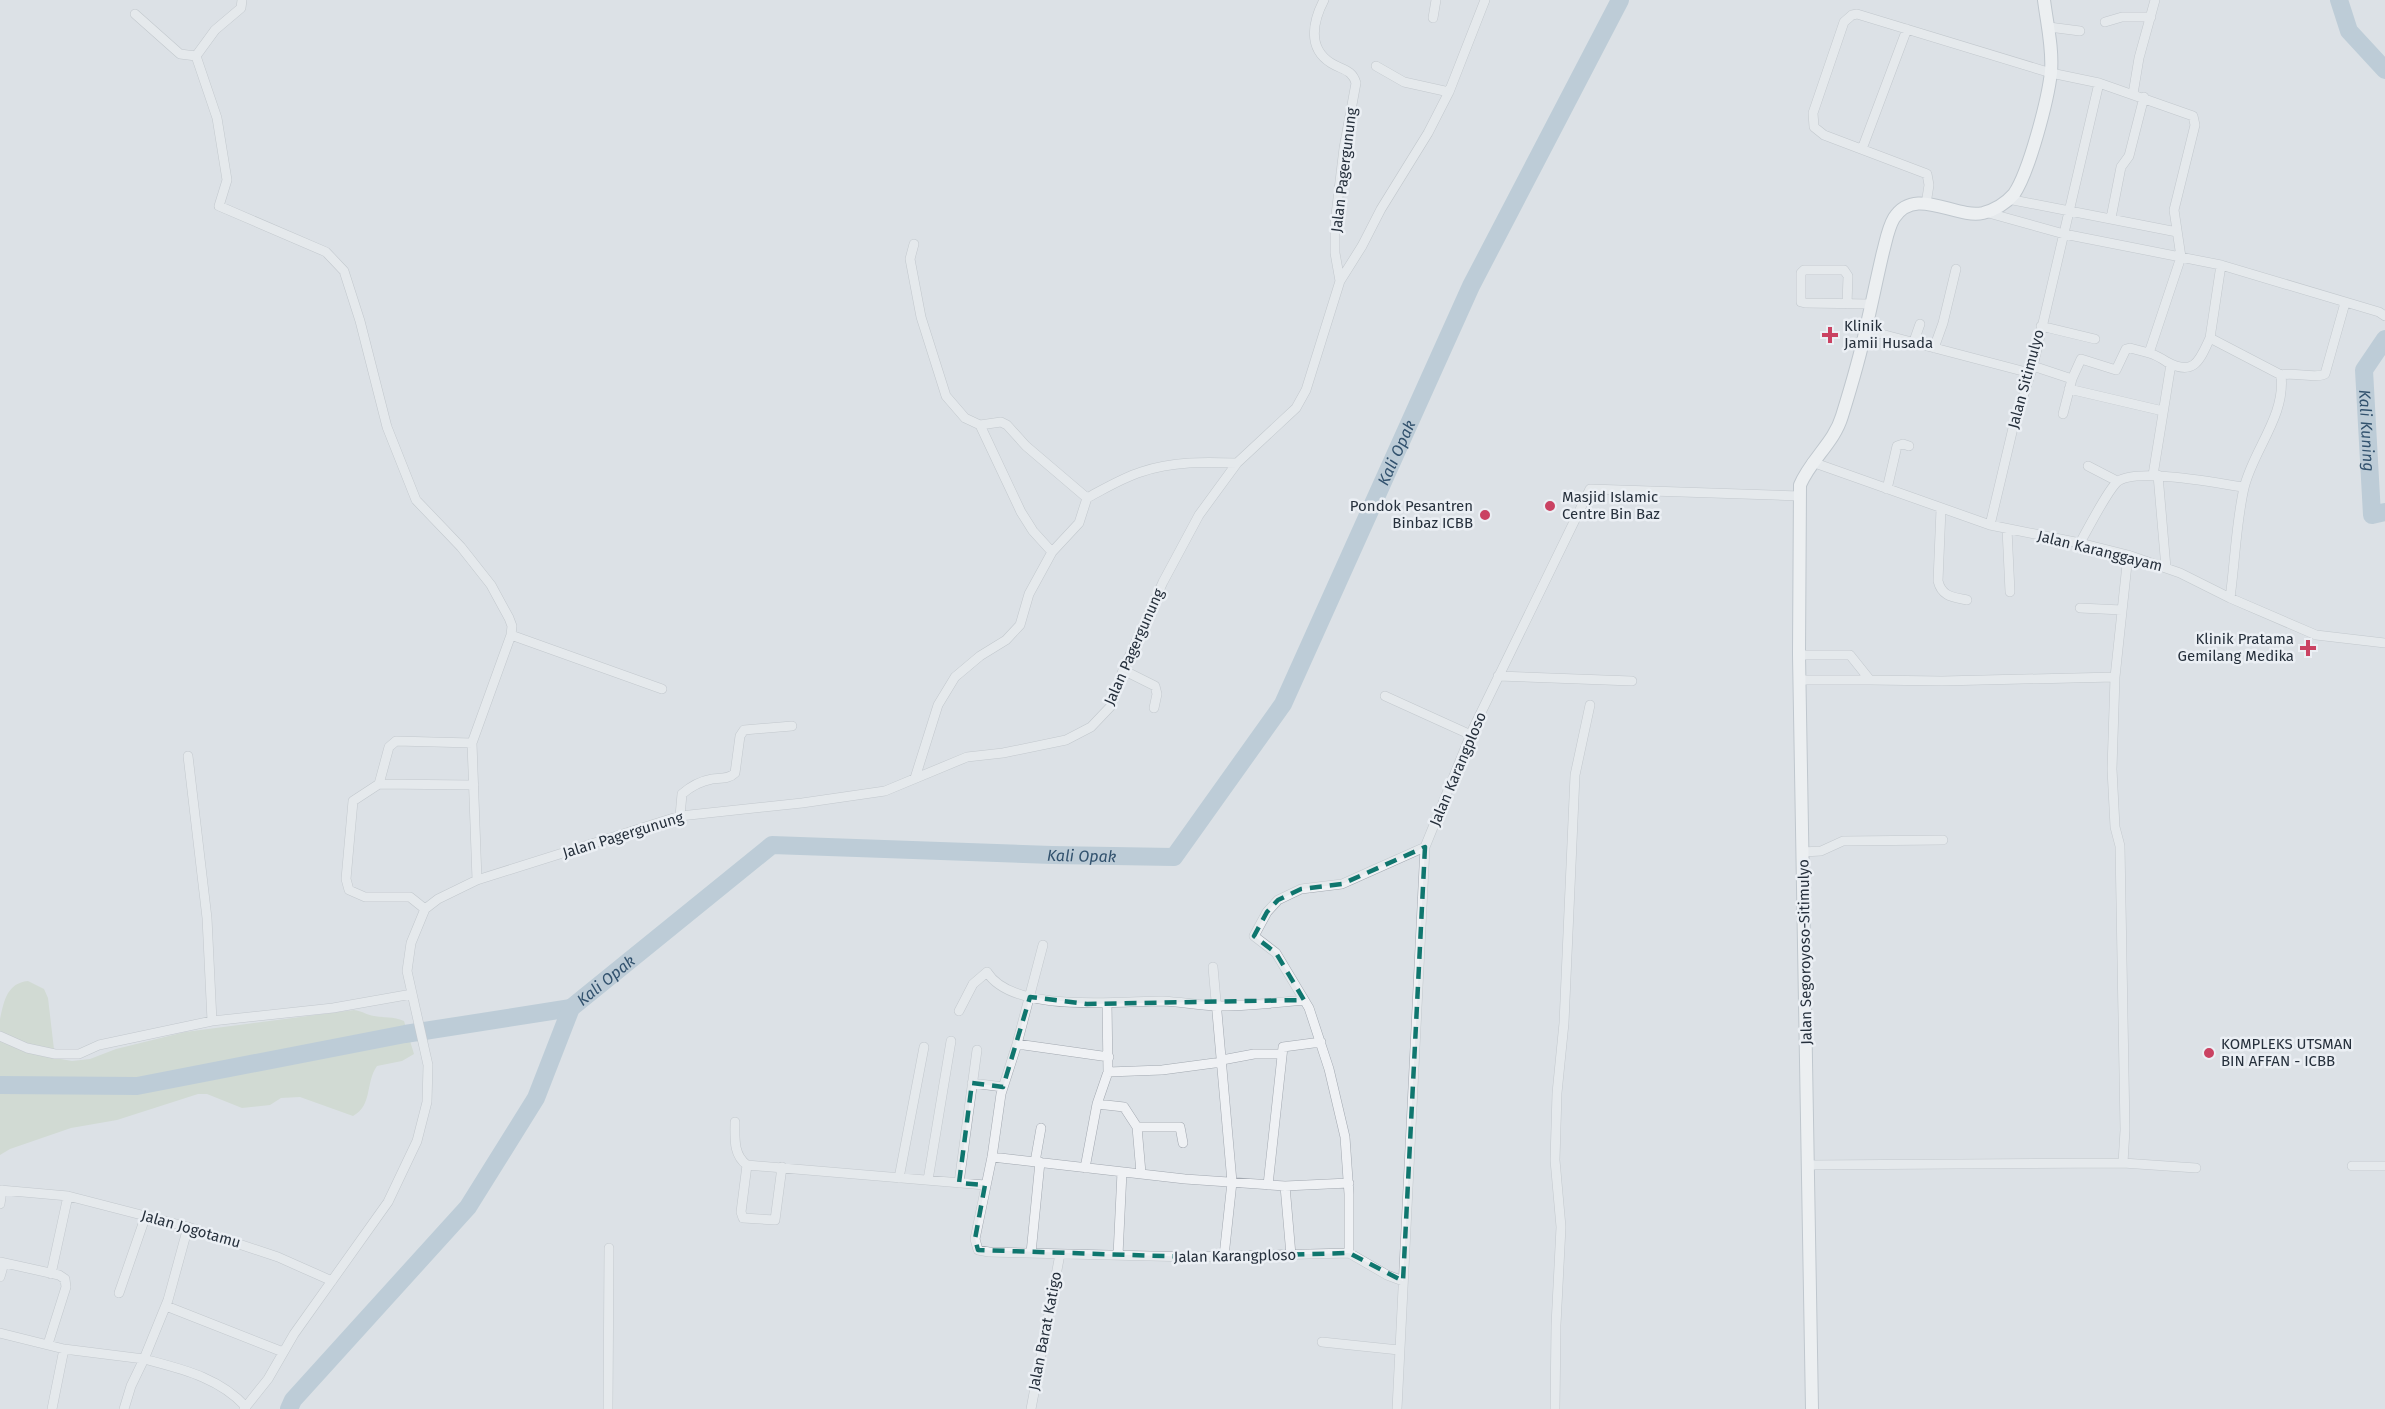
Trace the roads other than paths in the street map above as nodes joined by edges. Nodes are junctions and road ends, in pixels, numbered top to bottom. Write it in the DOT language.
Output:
graph roads {
  1 [pos="242,0"];
  2 [pos="1324,0"];
  3 [pos="1436,0"];
  4 [pos="1485,0"];
  5 [pos="2156,0"];
  6 [pos="2044,4"];
  7 [pos="135,14"];
  8 [pos="2151,17"];
  9 [pos="1432,18"];
  10 [pos="2105,22"];
  11 [pos="2049,27"];
  12 [pos="1907,29"];
  13 [pos="2080,31"];
  14 [pos="196,56"];
  15 [pos="1376,66"];
  16 [pos="2051,73"];
  17 [pos="2099,83"];
  18 [pos="1449,92"];
  19 [pos="2133,94"];
  20 [pos="2144,97"];
  21 [pos="1862,149"];
  22 [pos="2008,199"];
  23 [pos="1926,204"];
  24 [pos="2069,211"];
  25 [pos="1985,212"];
  26 [pos="2111,218"];
  27 [pos="2177,232"];
  28 [pos="2064,234"];
  29 [pos="914,244"];
  30 [pos="2179,250"];
  31 [pos="2221,265"];
  32 [pos="1956,269"];
  33 [pos="1340,281"];
  34 [pos="2345,303"];
  35 [pos="1848,304"];
  36 [pos="1871,304"];
  37 [pos="2385,316"];
  38 [pos="1920,324"];
  39 [pos="2041,326"];
  40 [pos="1866,330"];
  41 [pos="2210,338"];
  42 [pos="2095,339"];
  43 [pos="1913,344"];
  44 [pos="1934,348"];
  45 [pos="2149,353"];
  46 [pos="2171,364"];
  47 [pos="2032,370"];
  48 [pos="2281,375"];
  49 [pos="2071,384"];
  50 [pos="2163,411"];
  51 [pos="2063,414"];
  52 [pos="980,425"];
  53 [pos="1909,446"];
  54 [pos="1812,462"];
  55 [pos="1237,463"];
  56 [pos="2088,466"];
  57 [pos="2156,475"];
  58 [pos="2117,481"];
  59 [pos="2244,487"];
  60 [pos="1887,489"];
  61 [pos="1798,496"];
  62 [pos="1087,498"];
  63 [pos="1941,509"];
  64 [pos="1989,525"];
  65 [pos="2007,529"];
  66 [pos="2080,543"];
  67 [pos="1052,552"];
  68 [pos="2128,555"];
  69 [pos="2166,568"];
  70 [pos="2010,592"];
  71 [pos="2230,598"];
  72 [pos="1967,600"];
  73 [pos="2080,608"];
  74 [pos="2122,610"];
  75 [pos="511,635"];
  76 [pos="2385,643"];
  77 [pos="1799,655"];
  78 [pos="1123,670"];
  79 [pos="1498,676"];
  80 [pos="2115,677"];
  81 [pos="1800,680"];
  82 [pos="1870,680"];
  83 [pos="1632,681"];
  84 [pos="662,689"];
  85 [pos="1385,696"];
  86 [pos="1590,705"];
  87 [pos="1154,708"];
  88 [pos="792,726"];
  89 [pos="1471,735"];
  90 [pos="472,743"];
  91 [pos="188,756"];
  92 [pos="915,778"];
  93 [pos="379,784"];
  94 [pos="474,786"];
  95 [pos="680,816"];
  96 [pos="1943,840"];
  97 [pos="1425,847"];
  98 [pos="1803,852"];
  99 [pos="477,880"];
  100 [pos="424,909"];
  101 [pos="1043,945"];
  102 [pos="1214,966"];
  103 [pos="412,994"];
  104 [pos="1030,997"];
  105 [pos="1304,1000"];
  106 [pos="1107,1003"];
  107 [pos="1215,1006"];
  108 [pos="959,1011"];
  109 [pos="212,1021"];
  110 [pos="0,1036"];
  111 [pos="951,1041"];
  112 [pos="1321,1042"];
  113 [pos="1017,1044"];
  114 [pos="924,1047"];
  115 [pos="977,1050"];
  116 [pos="1282,1054"];
  117 [pos="1109,1057"];
  118 [pos="1222,1061"];
  119 [pos="1108,1072"];
  120 [pos="972,1083"];
  121 [pos="1003,1087"];
  122 [pos="1097,1104"];
  123 [pos="735,1122"];
  124 [pos="1041,1128"];
  125 [pos="1137,1128"];
  126 [pos="1183,1143"];
  127 [pos="992,1157"];
  128 [pos="1038,1162"];
  129 [pos="2123,1163"];
  130 [pos="747,1165"];
  131 [pos="1808,1165"];
  132 [pos="2352,1166"];
  133 [pos="2385,1166"];
  134 [pos="782,1167"];
  135 [pos="1085,1168"];
  136 [pos="2196,1168"];
  137 [pos="1122,1172"];
  138 [pos="1141,1173"];
  139 [pos="899,1178"];
  140 [pos="928,1180"];
  141 [pos="1232,1182"];
  142 [pos="959,1183"];
  143 [pos="1349,1183"];
  144 [pos="985,1185"];
  145 [pos="1269,1185"];
  146 [pos="1285,1186"];
  147 [pos="1,1190"];
  148 [pos="68,1196"];
  149 [pos="0,1204"];
  150 [pos="146,1215"];
  151 [pos="188,1227"];
  152 [pos="609,1248"];
  153 [pos="1031,1253"];
  154 [pos="1349,1253"];
  155 [pos="1060,1254"];
  156 [pos="1118,1255"];
  157 [pos="1291,1255"];
  158 [pos="1224,1256"];
  159 [pos="2,1263"];
  160 [pos="51,1274"];
  161 [pos="0,1277"];
  162 [pos="332,1281"];
  163 [pos="1403,1281"];
  164 [pos="119,1293"];
  165 [pos="166,1306"];
  166 [pos="0,1333"];
  167 [pos="1322,1342"];
  168 [pos="48,1344"];
  169 [pos="64,1349"];
  170 [pos="1400,1350"];
  171 [pos="283,1352"];
  172 [pos="144,1359"];
  173 [pos="245,1408"];
  174 [pos="52,1409"];
  175 [pos="124,1409"];
  176 [pos="608,1409"];
  177 [pos="1031,1409"];
  178 [pos="1397,1409"];
  179 [pos="1555,1409"];
  180 [pos="1812,1409"];
  1 -- 14 [label="street"];
  2 -- 33 [label="street, Jalan Pagergunung"];
  3 -- 9 [label="street"];
  4 -- 18 [label="street"];
  5 -- 8 [label="street"];
  6 -- 11 [label="main road"];
  7 -- 14 [label="street"];
  8 -- 10 [label="street"];
  8 -- 19 [label="street"];
  11 -- 13 [label="street"];
  11 -- 16 [label="main road"];
  12 -- 16 [label="street"];
  12 -- 21 [label="street"];
  12 -- 21 [label="street"];
  14 -- 75 [label="street"];
  15 -- 18 [label="street"];
  16 -- 17 [label="street"];
  16 -- 22 [label="main road"];
  17 -- 19 [label="street"];
  17 -- 24 [label="street, Jalan Sitimulyo"];
  18 -- 33 [label="street"];
  19 -- 20 [label="street"];
  20 -- 26 [label="street"];
  20 -- 27 [label="street"];
  21 -- 23 [label="street"];
  22 -- 24 [label="street"];
  22 -- 25 [label="main road"];
  23 -- 25 [label="main road"];
  23 -- 36 [label="main road"];
  24 -- 26 [label="street"];
  24 -- 28 [label="street, Jalan Sitimulyo"];
  25 -- 28 [label="street"];
  26 -- 27 [label="street"];
  27 -- 30 [label="street"];
  28 -- 30 [label="street"];
  28 -- 39 [label="street, Jalan Sitimulyo"];
  29 -- 52 [label="street"];
  30 -- 31 [label="street"];
  30 -- 45 [label="street"];
  31 -- 34 [label="street"];
  31 -- 41 [label="street"];
  32 -- 44 [label="street"];
  33 -- 55 [label="street, Jalan Pagergunung"];
  34 -- 37 [label="street"];
  34 -- 48 [label="street"];
  35 -- 35 [label="street"];
  35 -- 36 [label="street"];
  36 -- 40 [label="main road"];
  38 -- 43 [label="street"];
  39 -- 42 [label="street"];
  39 -- 47 [label="street, Jalan Sitimulyo"];
  40 -- 43 [label="street"];
  40 -- 54 [label="main road"];
  41 -- 46 [label="street"];
  41 -- 48 [label="street"];
  43 -- 44 [label="street"];
  44 -- 47 [label="street"];
  45 -- 46 [label="street"];
  45 -- 49 [label="street"];
  46 -- 50 [label="street"];
  47 -- 49 [label="street"];
  47 -- 64 [label="street, Jalan Sitimulyo"];
  48 -- 59 [label="street"];
  49 -- 50 [label="street"];
  49 -- 51 [label="street"];
  50 -- 57 [label="street"];
  52 -- 62 [label="street"];
  52 -- 67 [label="street"];
  53 -- 60 [label="street"];
  54 -- 60 [label="street, Jalan Karanggayam"];
  54 -- 61 [label="main road"];
  55 -- 62 [label="street"];
  55 -- 78 [label="street, Jalan Pagergunung"];
  56 -- 58 [label="street"];
  57 -- 58 [label="street"];
  57 -- 59 [label="street"];
  57 -- 69 [label="street"];
  58 -- 66 [label="street"];
  59 -- 71 [label="street"];
  60 -- 63 [label="street, Jalan Karanggayam"];
  61 -- 77 [label="main road, Jalan Segoroyoso-Sitimulyo"];
  61 -- 79 [label="street, Jalan Karangploso"];
  62 -- 67 [label="street"];
  63 -- 64 [label="street, Jalan Karanggayam"];
  63 -- 72 [label="street"];
  64 -- 65 [label="street, Jalan Karanggayam"];
  65 -- 66 [label="street, Jalan Karanggayam"];
  65 -- 70 [label="street"];
  66 -- 68 [label="street, Jalan Karanggayam"];
  67 -- 92 [label="street"];
  68 -- 69 [label="street, Jalan Karanggayam"];
  68 -- 74 [label="street"];
  69 -- 71 [label="street, Jalan Karanggayam"];
  71 -- 76 [label="street, Jalan Karanggayam"];
  73 -- 74 [label="street"];
  74 -- 80 [label="street"];
  75 -- 84 [label="street"];
  75 -- 90 [label="street"];
  77 -- 81 [label="main road, Jalan Segoroyoso-Sitimulyo"];
  77 -- 82 [label="street"];
  78 -- 87 [label="street"];
  78 -- 92 [label="street, Jalan Pagergunung"];
  79 -- 83 [label="street"];
  79 -- 89 [label="street, Jalan Karangploso"];
  80 -- 82 [label="street"];
  80 -- 129 [label="street"];
  81 -- 82 [label="street"];
  81 -- 98 [label="main road, Jalan Segoroyoso-Sitimulyo"];
  85 -- 89 [label="street"];
  86 -- 179 [label="street"];
  88 -- 95 [label="street"];
  89 -- 97 [label="street, Jalan Karangploso"];
  90 -- 93 [label="street"];
  90 -- 94 [label="street"];
  91 -- 109 [label="street"];
  92 -- 95 [label="street, Jalan Pagergunung"];
  93 -- 94 [label="street"];
  93 -- 100 [label="street"];
  94 -- 99 [label="street"];
  95 -- 99 [label="street, Jalan Pagergunung"];
  96 -- 98 [label="street"];
  97 -- 105 [label="street"];
  97 -- 163 [label="street, Jalan Karangploso"];
  98 -- 131 [label="main road, Jalan Segoroyoso-Sitimulyo"];
  99 -- 100 [label="street, Jalan Pagergunung"];
  100 -- 103 [label="street"];
  101 -- 104 [label="street"];
  102 -- 107 [label="street"];
  103 -- 109 [label="street"];
  103 -- 162 [label="street"];
  104 -- 106 [label="street"];
  104 -- 108 [label="street"];
  104 -- 113 [label="street"];
  105 -- 107 [label="street"];
  105 -- 112 [label="street"];
  106 -- 107 [label="street"];
  106 -- 117 [label="street"];
  107 -- 118 [label="street"];
  109 -- 110 [label="street"];
  111 -- 140 [label="street"];
  112 -- 116 [label="street"];
  112 -- 143 [label="street"];
  113 -- 117 [label="street"];
  113 -- 121 [label="street"];
  114 -- 139 [label="street"];
  115 -- 120 [label="street"];
  116 -- 118 [label="street"];
  116 -- 145 [label="street"];
  117 -- 119 [label="street"];
  118 -- 119 [label="street"];
  118 -- 141 [label="street"];
  119 -- 122 [label="street"];
  120 -- 121 [label="street"];
  120 -- 142 [label="street"];
  121 -- 127 [label="street"];
  122 -- 125 [label="street"];
  122 -- 135 [label="street"];
  123 -- 130 [label="street"];
  124 -- 128 [label="street"];
  125 -- 126 [label="street"];
  125 -- 138 [label="street"];
  127 -- 128 [label="street"];
  127 -- 144 [label="street"];
  128 -- 135 [label="street"];
  128 -- 153 [label="street"];
  129 -- 131 [label="street"];
  129 -- 136 [label="street"];
  130 -- 134 [label="street"];
  130 -- 134 [label="street"];
  131 -- 180 [label="main road, Jalan Segoroyoso-Sitimulyo"];
  132 -- 133 [label="street"];
  134 -- 139 [label="street"];
  135 -- 137 [label="street"];
  137 -- 138 [label="street"];
  137 -- 156 [label="street"];
  138 -- 141 [label="street"];
  139 -- 140 [label="street"];
  140 -- 142 [label="street"];
  141 -- 145 [label="street"];
  141 -- 158 [label="street"];
  142 -- 144 [label="street"];
  143 -- 146 [label="street"];
  143 -- 154 [label="street"];
  144 -- 153 [label="street, Jalan Karangploso"];
  145 -- 146 [label="street"];
  146 -- 157 [label="street"];
  147 -- 148 [label="street, Jalan Jogotamu"];
  147 -- 149 [label="street"];
  148 -- 150 [label="street, Jalan Jogotamu"];
  148 -- 160 [label="street"];
  150 -- 151 [label="street, Jalan Jogotamu"];
  150 -- 164 [label="street"];
  151 -- 162 [label="street, Jalan Jogotamu"];
  151 -- 165 [label="street"];
  152 -- 176 [label="street"];
  153 -- 155 [label="street, Jalan Karangploso"];
  154 -- 157 [label="street, Jalan Karangploso"];
  154 -- 163 [label="street"];
  155 -- 156 [label="street, Jalan Karangploso"];
  155 -- 177 [label="street, Jalan Barat Katigo"];
  156 -- 158 [label="street, Jalan Karangploso"];
  157 -- 158 [label="street, Jalan Karangploso"];
  159 -- 160 [label="street"];
  159 -- 161 [label="street"];
  160 -- 168 [label="street"];
  162 -- 171 [label="street"];
  163 -- 170 [label="street, Jalan Karangploso"];
  165 -- 171 [label="street"];
  165 -- 172 [label="street"];
  166 -- 168 [label="street"];
  167 -- 170 [label="street"];
  168 -- 169 [label="street"];
  169 -- 172 [label="street"];
  169 -- 174 [label="street"];
  170 -- 178 [label="street, Jalan Karangploso"];
  171 -- 173 [label="street"];
  172 -- 173 [label="street"];
  172 -- 175 [label="street"];
}
